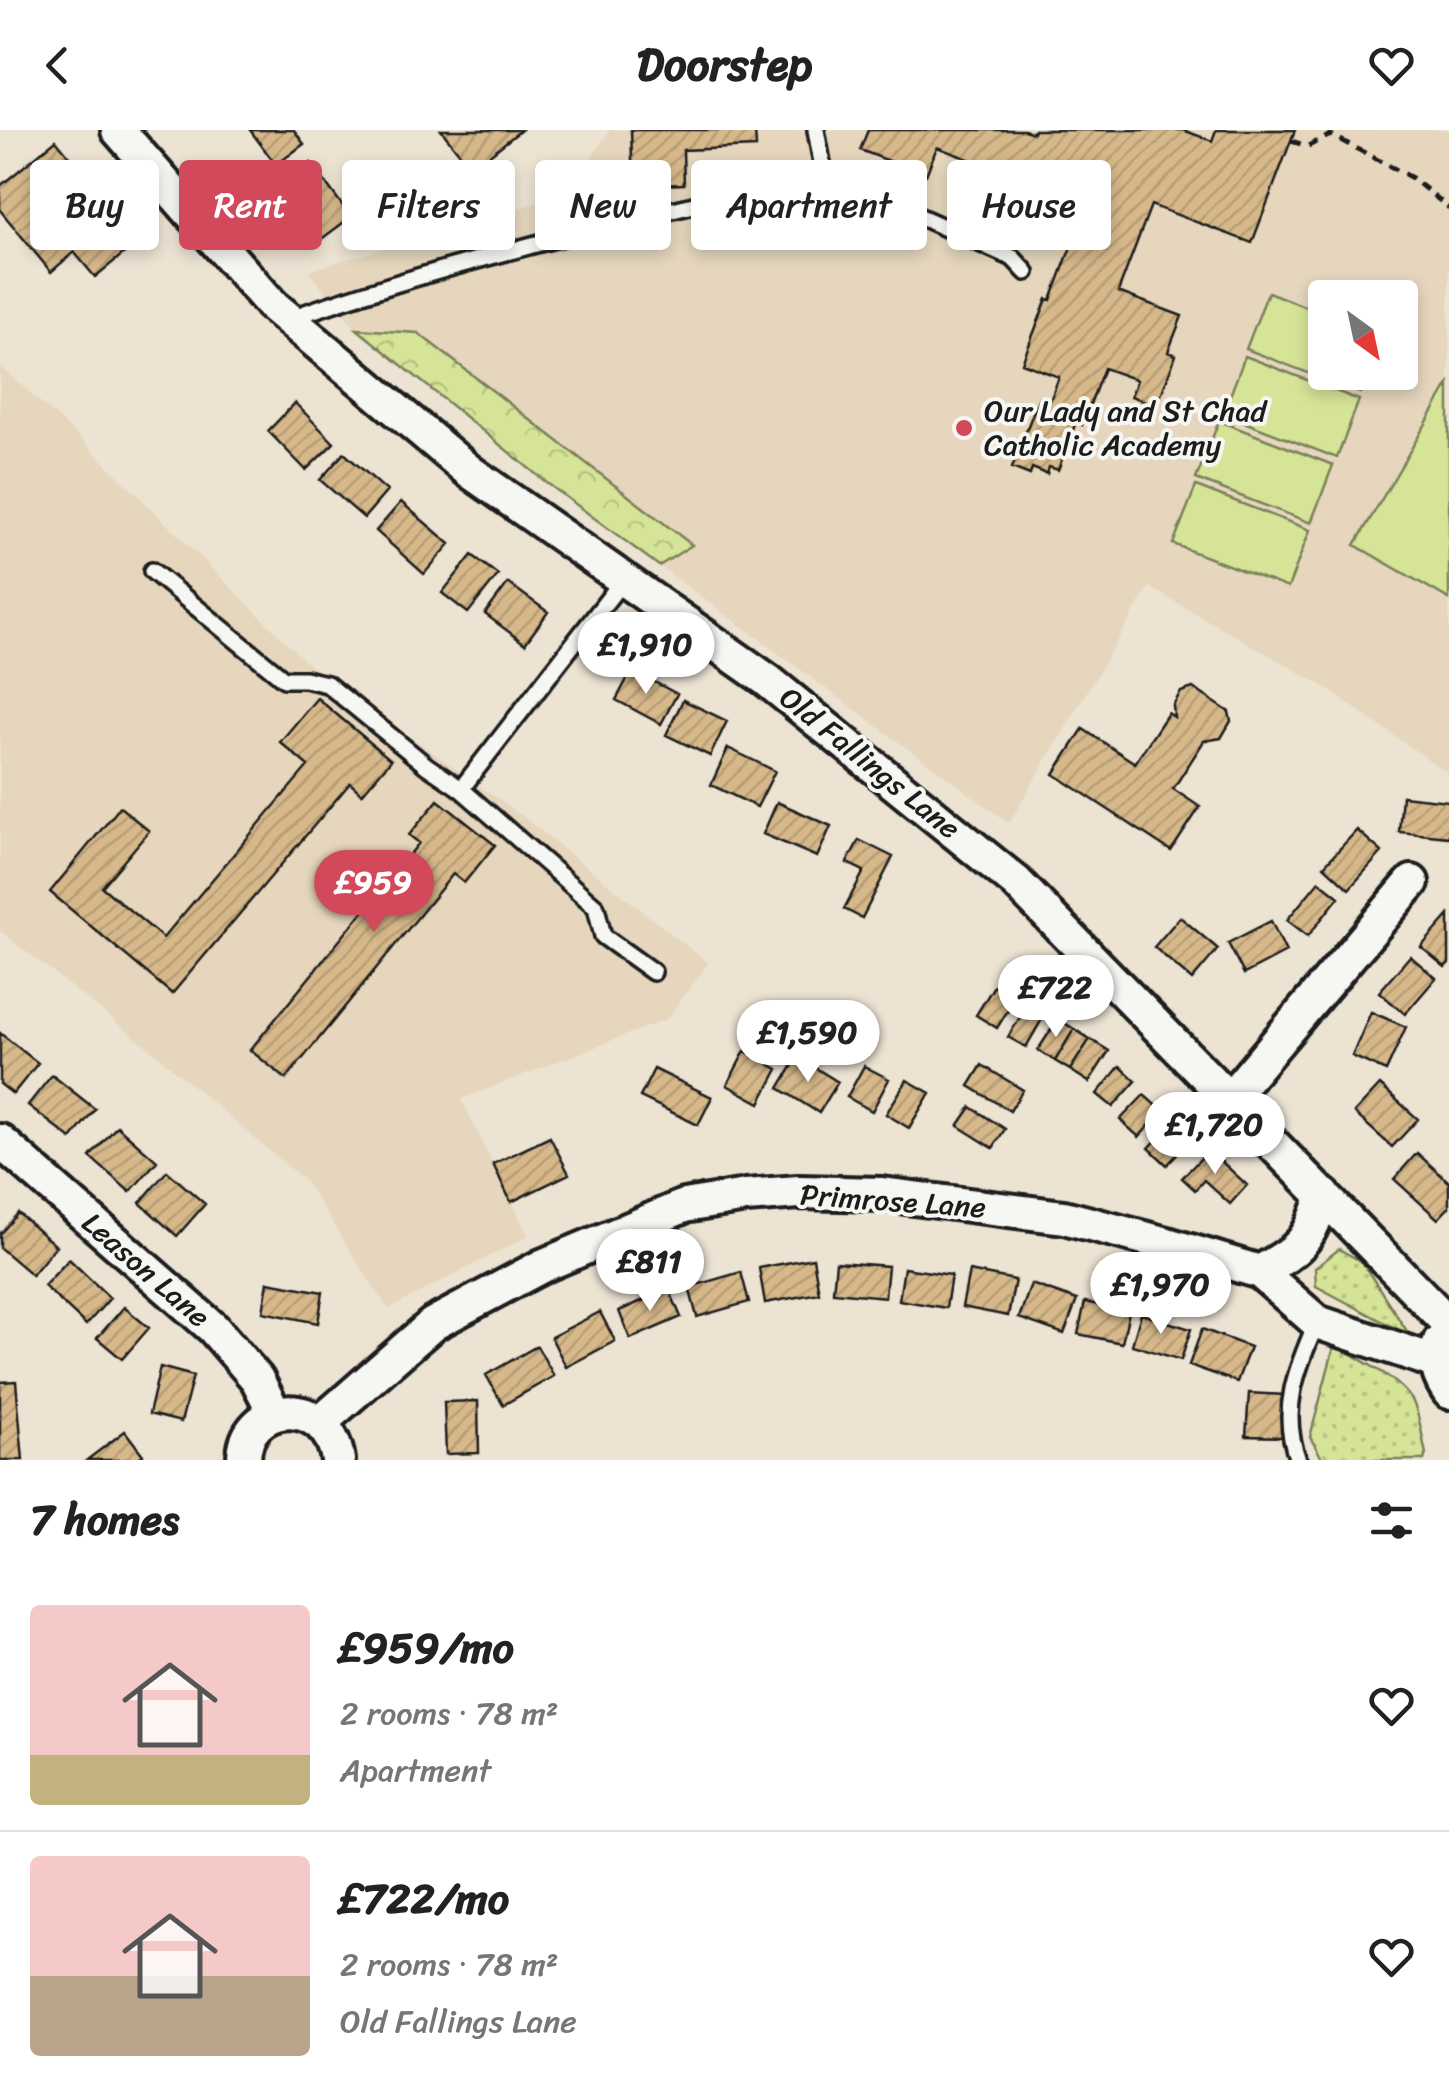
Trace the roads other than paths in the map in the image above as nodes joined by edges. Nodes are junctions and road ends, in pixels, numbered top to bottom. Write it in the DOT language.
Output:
graph roads {
  1 [pos="118,130"];
  2 [pos="816,130"];
  3 [pos="821,160"];
  4 [pos="691,205"];
  5 [pos="927,220"];
  6 [pos="1026,272"];
  7 [pos="288,319"];
  8 [pos="152,571"];
  9 [pos="623,580"];
  10 [pos="461,789"];
  11 [pos="1412,882"];
  12 [pos="652,972"];
  13 [pos="1230,1098"];
  14 [pos="0,1141"];
  15 [pos="1324,1195"];
  16 [pos="1260,1272"];
  17 [pos="1317,1322"];
  18 [pos="1449,1325"];
  19 [pos="1436,1362"];
  20 [pos="1449,1392"];
  21 [pos="275,1414"];
  22 [pos="321,1422"];
  23 [pos="244,1460"];
  24 [pos="338,1460"];
  25 [pos="1298,1460"];
  1 -- 7 [label="street, Old Fallings Lane"];
  2 -- 3 [label="lane"];
  4 -- 7 [label="lane"];
  5 -- 6 [label="lane"];
  7 -- 9 [label="street, Old Fallings Lane"];
  8 -- 10 [label="lane"];
  9 -- 10 [label="lane"];
  9 -- 13 [label="street, Old Fallings Lane"];
  10 -- 12 [label="lane"];
  11 -- 13 [label="street"];
  13 -- 15 [label="street, Old Fallings Lane"];
  14 -- 21 [label="street, Leason Lane"];
  15 -- 16 [label="street"];
  15 -- 18 [label="street, Old Fallings Lane"];
  16 -- 17 [label="street, Primrose Lane"];
  16 -- 22 [label="street, Primrose Lane"];
  17 -- 19 [label="street, Primrose Lane"];
  17 -- 25 [label="lane"];
  18 -- 19 [label="street"];
  19 -- 20 [label="street"];
  21 -- 22 [label="street"];
  21 -- 23 [label="street"];
  22 -- 24 [label="street"];
}
